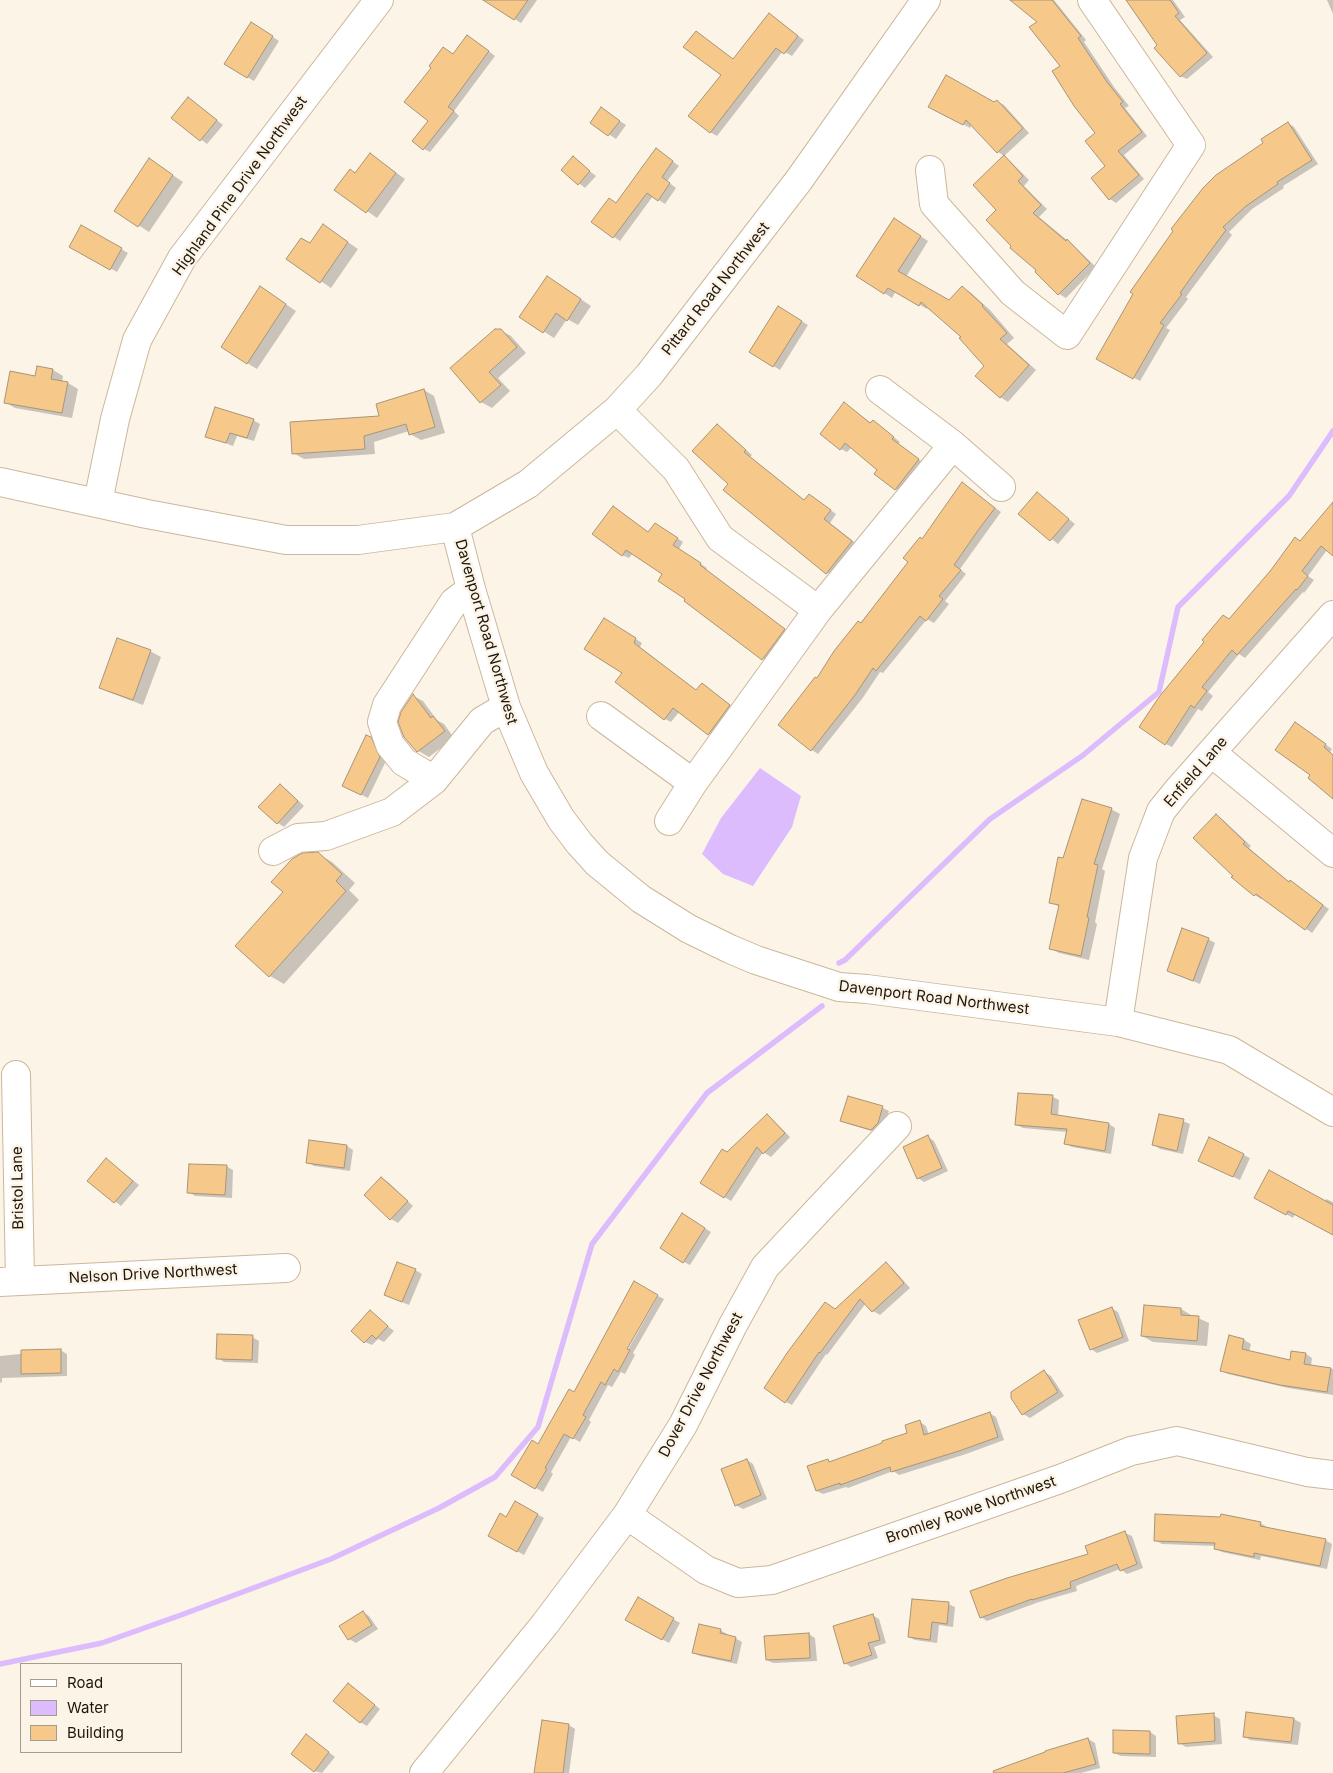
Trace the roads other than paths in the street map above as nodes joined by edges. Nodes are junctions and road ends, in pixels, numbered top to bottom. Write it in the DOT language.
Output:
graph roads {
  1 [pos="379,0"];
  2 [pos="926,0"];
  3 [pos="1092,0"];
  4 [pos="930,170"];
  5 [pos="880,390"];
  6 [pos="617,410"];
  7 [pos="953,446"];
  8 [pos="0,482"];
  9 [pos="1001,487"];
  10 [pos="98,502"];
  11 [pos="455,527"];
  12 [pos="471,589"];
  13 [pos="818,610"];
  14 [pos="1333,615"];
  15 [pos="506,706"];
  16 [pos="601,716"];
  17 [pos="1212,753"];
  18 [pos="434,780"];
  19 [pos="693,783"];
  20 [pos="669,821"];
  21 [pos="273,851"];
  22 [pos="1333,854"];
  23 [pos="1118,1022"];
  24 [pos="16,1075"];
  25 [pos="1333,1112"];
  26 [pos="897,1126"];
  27 [pos="286,1268"];
  28 [pos="10,1281"];
  29 [pos="1333,1475"];
  30 [pos="627,1515"];
  31 [pos="430,1771"];
  1 -- 10 [label="street, Highland Pine Drive Northwest"];
  2 -- 6 [label="street, Pittard Road Northwest"];
  3 -- 4 [label="street"];
  5 -- 7 [label="street"];
  6 -- 11 [label="street, Pittard Road Northwest"];
  6 -- 13 [label="street"];
  7 -- 9 [label="street"];
  7 -- 13 [label="street"];
  8 -- 10 [label="street, Davenport Road Northwest"];
  10 -- 11 [label="street, Davenport Road Northwest"];
  11 -- 12 [label="street, Davenport Road Northwest"];
  12 -- 15 [label="street, Davenport Road Northwest"];
  12 -- 18 [label="street"];
  13 -- 19 [label="street"];
  14 -- 17 [label="street, Enfield Lane"];
  15 -- 18 [label="street"];
  15 -- 23 [label="street, Davenport Road Northwest"];
  16 -- 19 [label="street"];
  17 -- 22 [label="street"];
  17 -- 23 [label="street, Enfield Lane"];
  18 -- 21 [label="street"];
  19 -- 20 [label="street"];
  23 -- 25 [label="street, Davenport Road Northwest"];
  24 -- 28 [label="street, Bristol Lane"];
  26 -- 30 [label="street, Dover Drive Northwest"];
  27 -- 28 [label="street, Nelson Drive Northwest"];
  29 -- 30 [label="street, Bromley Rowe Northwest"];
  30 -- 31 [label="street, Dover Drive Northwest"];
}
